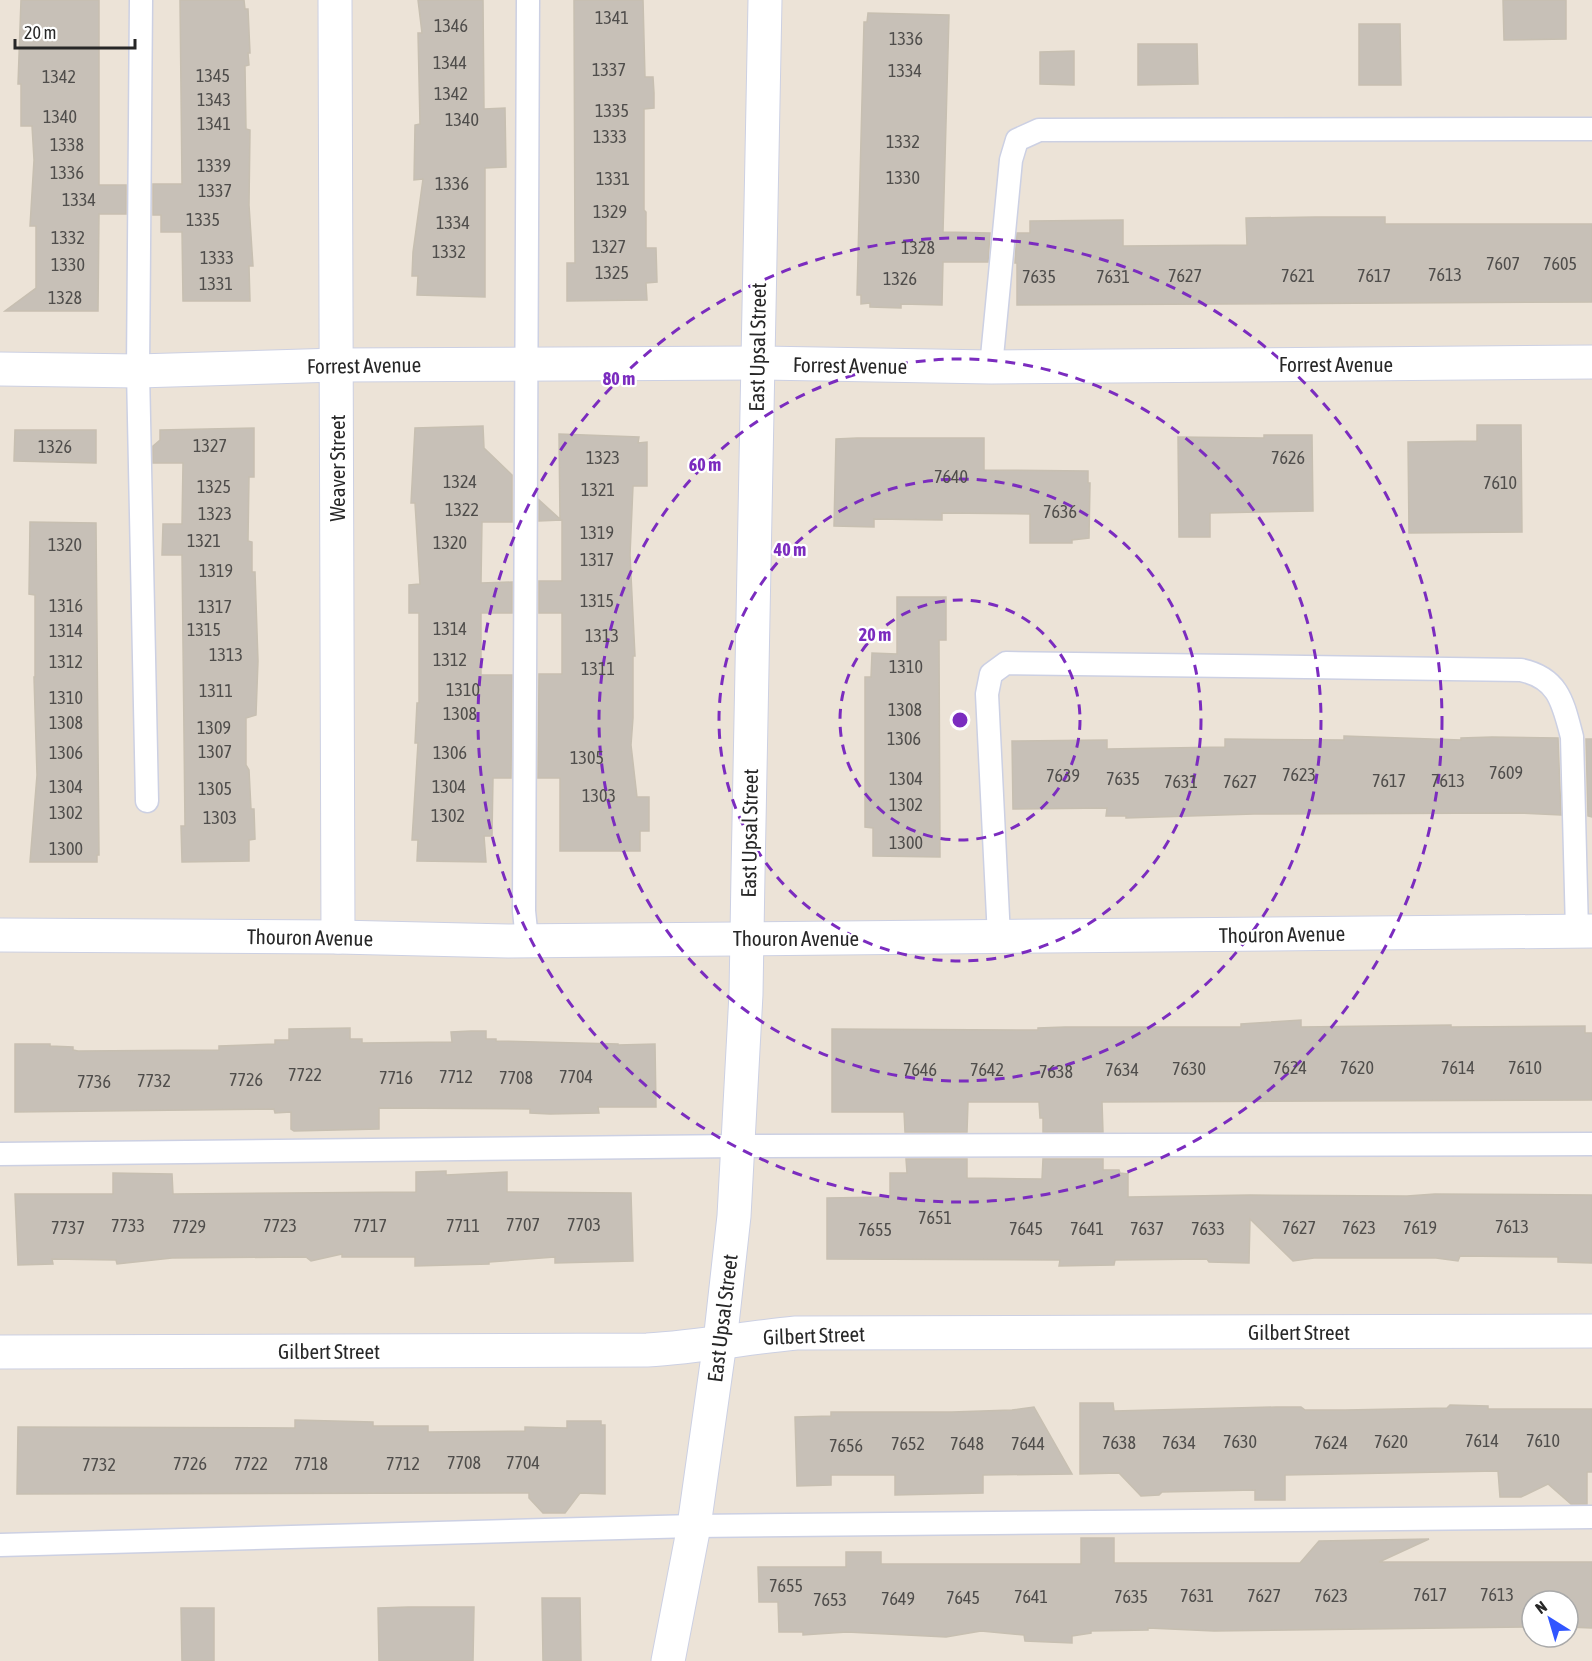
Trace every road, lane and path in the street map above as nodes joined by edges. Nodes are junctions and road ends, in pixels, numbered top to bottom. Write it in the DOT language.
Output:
graph roads {
  1 [pos="141,0"];
  2 [pos="335,0"];
  3 [pos="528,0"];
  4 [pos="765,0"];
  5 [pos="1592,129"];
  6 [pos="1592,362"];
  7 [pos="757,363"];
  8 [pos="526,364"];
  9 [pos="337,365"];
  10 [pos="991,367"];
  11 [pos="0,369"];
  12 [pos="138,371"];
  13 [pos="147,801"];
  14 [pos="1585,931"];
  15 [pos="0,935"];
  16 [pos="338,937"];
  17 [pos="999,937"];
  18 [pos="748,938"];
  19 [pos="527,940"];
  20 [pos="1592,1144"];
  21 [pos="738,1146"];
  22 [pos="0,1154"];
  23 [pos="1592,1331"];
  24 [pos="720,1342"];
  25 [pos="0,1352"];
  26 [pos="1592,1517"];
  27 [pos="694,1526"];
  28 [pos="0,1545"];
  29 [pos="668,1661"];
  1 -- 12 [label="lane"];
  2 -- 9 [label="street, Weaver Street"];
  3 -- 8 [label="lane"];
  4 -- 7 [label="street, East Upsal Street"];
  5 -- 10 [label="lane"];
  6 -- 10 [label="street, Forrest Avenue"];
  7 -- 8 [label="street, Forrest Avenue"];
  7 -- 10 [label="street, Forrest Avenue"];
  7 -- 18 [label="street, East Upsal Street"];
  8 -- 9 [label="street, Forrest Avenue"];
  8 -- 19 [label="lane"];
  9 -- 12 [label="street, Forrest Avenue"];
  9 -- 16 [label="street, Weaver Street"];
  11 -- 12 [label="street, Forrest Avenue"];
  12 -- 13 [label="lane"];
  14 -- 17 [label="street, Thouron Avenue"];
  14 -- 17 [label="lane"];
  15 -- 16 [label="street, Thouron Avenue"];
  16 -- 19 [label="street, Thouron Avenue"];
  17 -- 18 [label="street, Thouron Avenue"];
  18 -- 19 [label="street, Thouron Avenue"];
  18 -- 21 [label="street, East Upsal Street"];
  20 -- 21 [label="lane"];
  21 -- 22 [label="lane"];
  21 -- 24 [label="street, East Upsal Street"];
  23 -- 24 [label="street, Gilbert Street"];
  24 -- 25 [label="street, Gilbert Street"];
  24 -- 27 [label="street, East Upsal Street"];
  26 -- 27 [label="lane"];
  27 -- 28 [label="lane"];
  27 -- 29 [label="street, East Upsal Street"];
}
